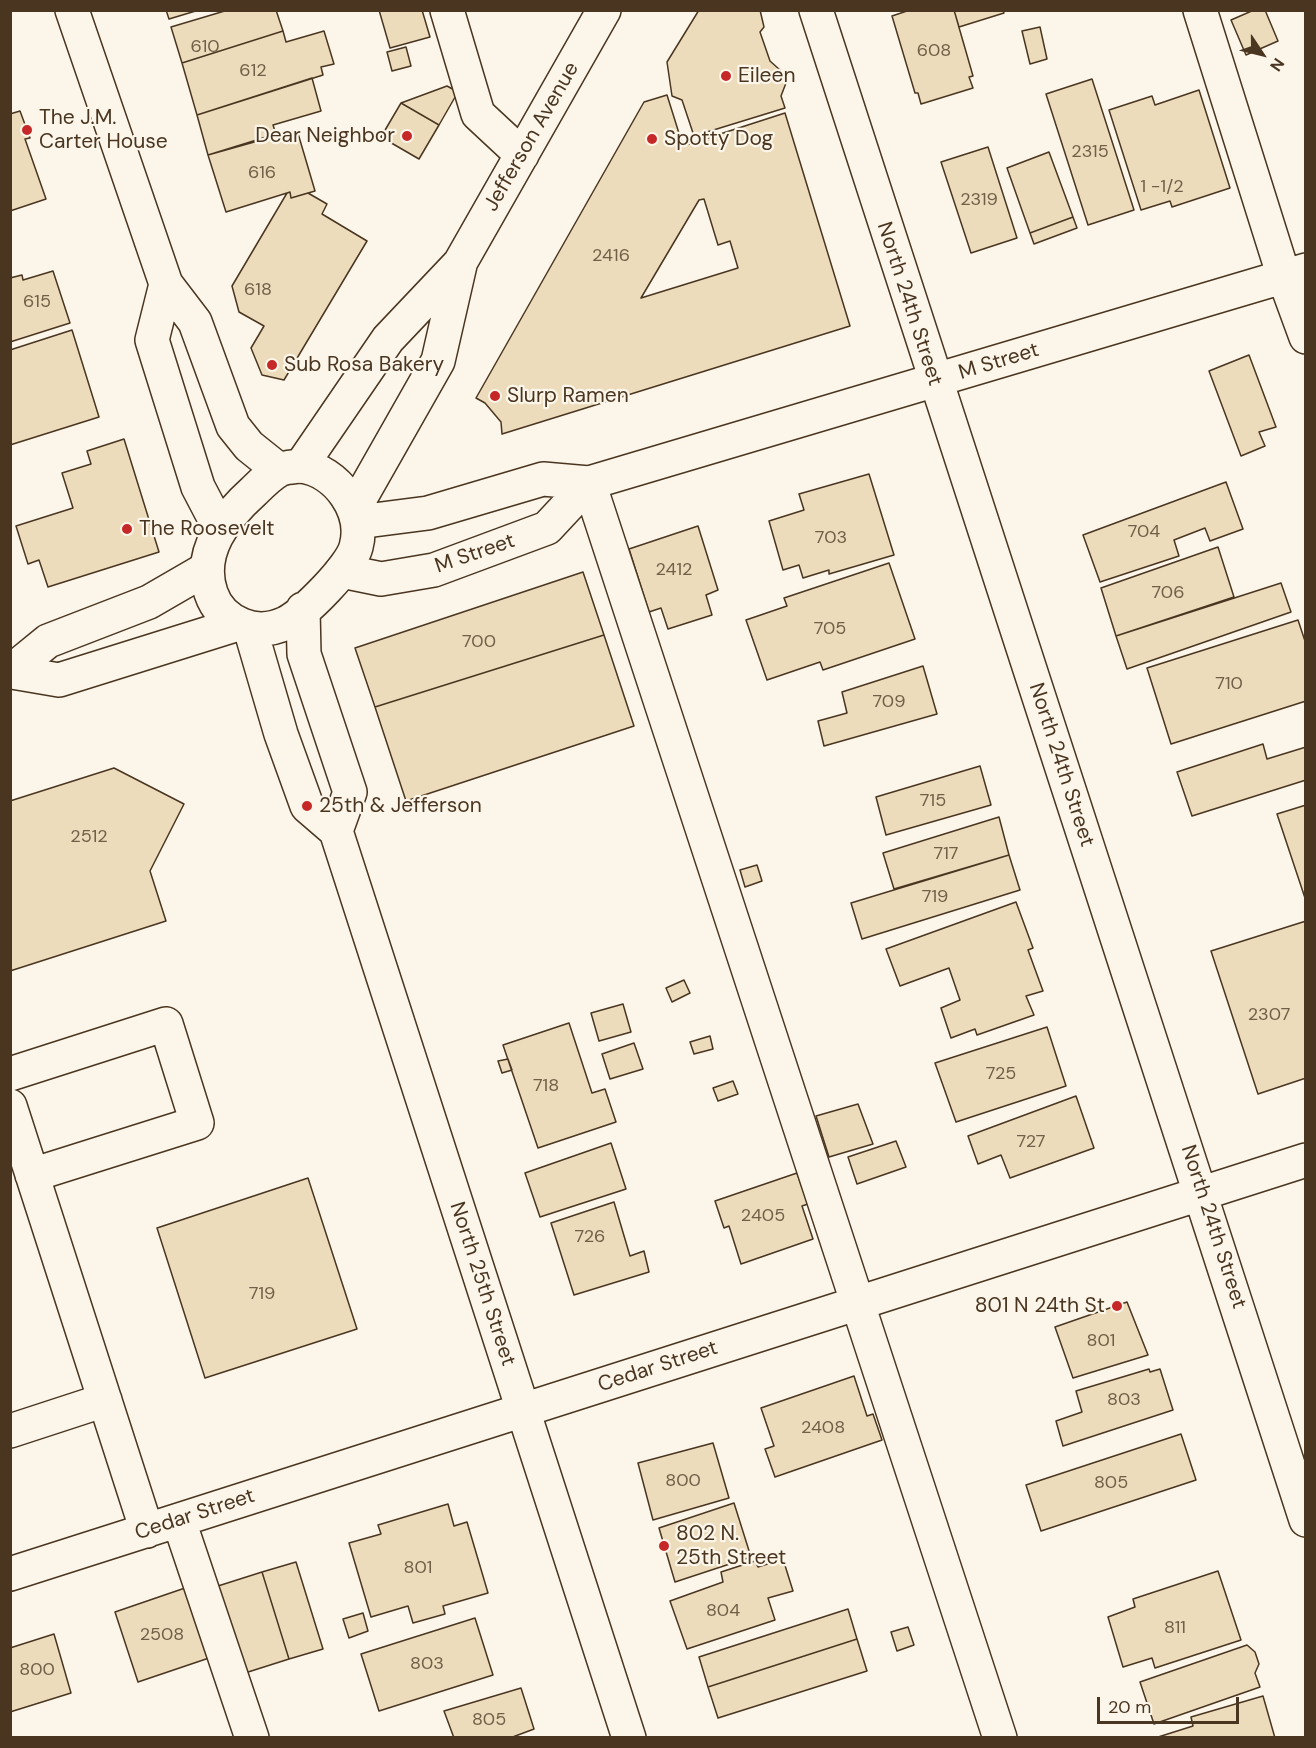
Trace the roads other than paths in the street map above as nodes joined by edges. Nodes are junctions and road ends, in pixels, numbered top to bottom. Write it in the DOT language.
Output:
graph roads {
  1 [pos="72,10"];
  2 [pos="447,10"];
  3 [pos="604,10"];
  4 [pos="816,10"];
  5 [pos="1200,10"];
  6 [pos="522,155"];
  7 [pos="460,263"];
  8 [pos="1295,274"];
  9 [pos="166,284"];
  10 [pos="1305,336"];
  11 [pos="933,381"];
  12 [pos="290,468"];
  13 [pos="589,483"];
  14 [pos="356,516"];
  15 [pos="220,529"];
  16 [pos="206,569"];
  17 [pos="342,571"];
  18 [pos="303,609"];
  19 [pos="244,626"];
  20 [pos="11,672"];
  21 [pos="336,831"];
  22 [pos="10,1074"];
  23 [pos="10,1106"];
  24 [pos="1305,1160"];
  25 [pos="32,1175"];
  26 [pos="1203,1193"];
  27 [pos="859,1303"];
  28 [pos="105,1400"];
  29 [pos="523,1410"];
  30 [pos="10,1431"];
  31 [pos="1305,1520"];
  32 [pos="179,1521"];
  33 [pos="147,1531"];
  34 [pos="10,1574"];
  35 [pos="252,1737"];
  36 [pos="629,1737"];
  37 [pos="1000,1737"];
  1 -- 9 [label="street"];
  2 -- 6 [label="street"];
  3 -- 6 [label="street, Jefferson Avenue"];
  4 -- 11 [label="street, North 24th Street"];
  5 -- 8 [label="street"];
  6 -- 7 [label="street, Jefferson Avenue"];
  7 -- 12 [label="street, Jefferson Avenue"];
  7 -- 14 [label="street, Jefferson Avenue"];
  8 -- 10 [label="street"];
  8 -- 11 [label="street, M Street"];
  9 -- 12 [label="street"];
  9 -- 15 [label="street"];
  11 -- 13 [label="street, M Street"];
  11 -- 26 [label="street, North 24th Street"];
  12 -- 14 [label="street"];
  12 -- 15 [label="street"];
  13 -- 14 [label="street, M Street"];
  13 -- 17 [label="street, M Street"];
  13 -- 27 [label="street"];
  14 -- 17 [label="street"];
  15 -- 16 [label="street"];
  16 -- 19 [label="street"];
  16 -- 20 [label="street"];
  17 -- 18 [label="street"];
  18 -- 19 [label="street"];
  18 -- 21 [label="street"];
  19 -- 20 [label="street"];
  19 -- 21 [label="street"];
  21 -- 29 [label="street, North 25th Street"];
  22 -- 25 [label="street"];
  23 -- 25 [label="street"];
  24 -- 26 [label="street, Cedar Street"];
  25 -- 28 [label="street"];
  26 -- 27 [label="street, Cedar Street"];
  26 -- 31 [label="street, North 24th Street"];
  27 -- 29 [label="street, Cedar Street"];
  27 -- 37 [label="street"];
  28 -- 30 [label="street"];
  28 -- 33 [label="street"];
  29 -- 32 [label="street, Cedar Street"];
  29 -- 36 [label="street, North 25th Street"];
  32 -- 33 [label="street, Cedar Street"];
  32 -- 35 [label="street"];
  33 -- 34 [label="street, Cedar Street"];
}
